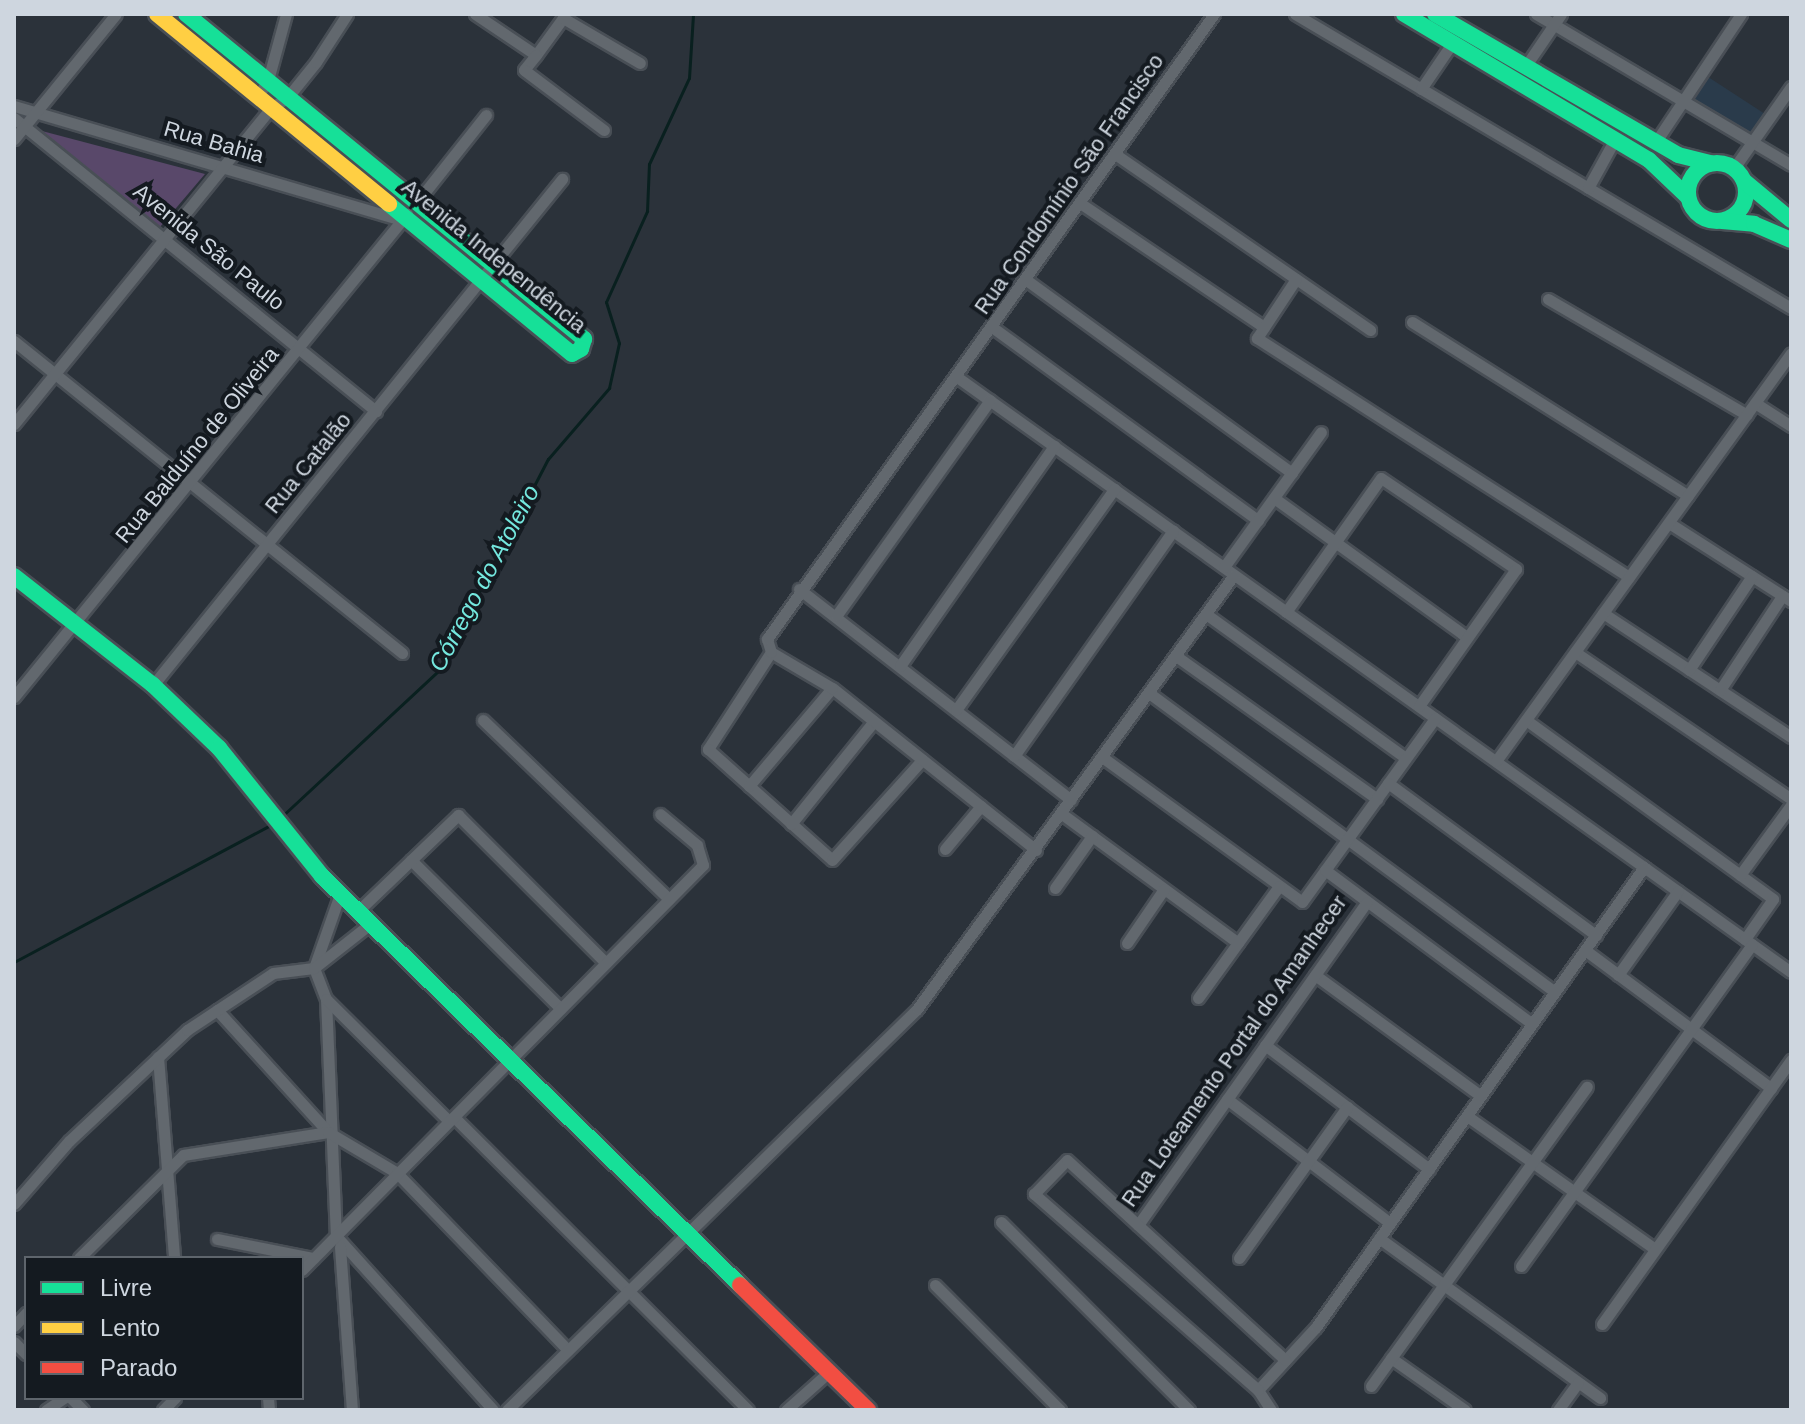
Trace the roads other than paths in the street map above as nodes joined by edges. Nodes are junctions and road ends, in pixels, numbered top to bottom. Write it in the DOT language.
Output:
graph roads {
  1 [pos="116,14"];
  2 [pos="157,14"];
  3 [pos="186,14"];
  4 [pos="286,14"];
  5 [pos="347,14"];
  6 [pos="475,14"];
  7 [pos="1214,14"];
  8 [pos="1295,14"];
  9 [pos="1404,14"];
  10 [pos="1435,14"];
  11 [pos="1536,14"];
  12 [pos="1741,14"];
  13 [pos="1558,19"];
  14 [pos="199,21"];
  15 [pos="1453,42"];
  16 [pos="536,55"];
  17 [pos="640,63"];
  18 [pos="1525,67"];
  19 [pos="268,80"];
  20 [pos="1791,87"];
  21 [pos="1421,89"];
  22 [pos="258,96"];
  23 [pos="287,98"];
  24 [pos="1683,101"];
  25 [pos="14,106"];
  26 [pos="272,107"];
  27 [pos="36,112"];
  28 [pos="486,115"];
  29 [pos="14,118"];
  30 [pos="24,126"];
  31 [pos="604,130"];
  32 [pos="14,139"];
  33 [pos="1615,139"];
  34 [pos="1655,143"];
  35 [pos="1754,143"];
  36 [pos="1115,154"];
  37 [pos="1711,163"];
  38 [pos="1791,165"];
  39 [pos="226,166"];
  40 [pos="1739,175"];
  41 [pos="562,179"];
  42 [pos="1588,188"];
  43 [pos="1688,197"];
  44 [pos="1080,203"];
  45 [pos="409,212"];
  46 [pos="1791,220"];
  47 [pos="1722,221"];
  48 [pos="165,237"];
  49 [pos="1791,240"];
  50 [pos="490,272"];
  51 [pos="1025,279"];
  52 [pos="1296,279"];
  53 [pos="1548,299"];
  54 [pos="1791,308"];
  55 [pos="1412,322"];
  56 [pos="992,327"];
  57 [pos="1264,327"];
  58 [pos="1370,330"];
  59 [pos="14,341"];
  60 [pos="301,346"];
  61 [pos="1791,353"];
  62 [pos="54,374"];
  63 [pos="957,377"];
  64 [pos="990,400"];
  65 [pos="1755,403"];
  66 [pos="376,411"];
  67 [pos="1747,415"];
  68 [pos="14,424"];
  69 [pos="1791,426"];
  70 [pos="1321,432"];
  71 [pos="1054,446"];
  72 [pos="1292,473"];
  73 [pos="191,484"];
  74 [pos="1114,489"];
  75 [pos="1688,496"];
  76 [pos="1274,498"];
  77 [pos="1258,520"];
  78 [pos="1669,523"];
  79 [pos="1173,531"];
  80 [pos="1335,542"];
  81 [pos="266,547"];
  82 [pos="1224,567"];
  83 [pos="1234,575"];
  84 [pos="14,576"];
  85 [pos="1752,576"];
  86 [pos="1629,577"];
  87 [pos="799,589"];
  88 [pos="1787,598"];
  89 [pos="1286,612"];
  90 [pos="1603,613"];
  91 [pos="1206,614"];
  92 [pos="836,616"];
  93 [pos="76,627"];
  94 [pos="1467,637"];
  95 [pos="771,652"];
  96 [pos="1575,652"];
  97 [pos="402,653"];
  98 [pos="1176,656"];
  99 [pos="900,666"];
  100 [pos="1689,670"];
  101 [pos="153,685"];
  102 [pos="832,688"];
  103 [pos="1720,690"];
  104 [pos="1149,693"];
  105 [pos="14,697"];
  106 [pos="1419,706"];
  107 [pos="956,710"];
  108 [pos="1435,718"];
  109 [pos="483,720"];
  110 [pos="1526,720"];
  111 [pos="874,721"];
  112 [pos="1791,737"];
  113 [pos="1014,756"];
  114 [pos="1102,757"];
  115 [pos="1406,758"];
  116 [pos="922,760"];
  117 [pos="1496,761"];
  118 [pos="1388,783"];
  119 [pos="749,786"];
  120 [pos="1377,799"];
  121 [pos="1791,799"];
  122 [pos="1071,800"];
  123 [pos="1791,805"];
  124 [pos="981,806"];
  125 [pos="660,814"];
  126 [pos="1062,814"];
  127 [pos="791,824"];
  128 [pos="1092,836"];
  129 [pos="1348,838"];
  130 [pos="945,849"];
  131 [pos="1036,850"];
  132 [pos="411,860"];
  133 [pos="1644,867"];
  134 [pos="1325,870"];
  135 [pos="1740,875"];
  136 [pos="1279,886"];
  137 [pos="1055,888"];
  138 [pos="1164,889"];
  139 [pos="1678,891"];
  140 [pos="340,894"];
  141 [pos="669,899"];
  142 [pos="1366,903"];
  143 [pos="358,911"];
  144 [pos="370,924"];
  145 [pos="1596,935"];
  146 [pos="1748,942"];
  147 [pos="1127,943"];
  148 [pos="1238,943"];
  149 [pos="1585,950"];
  150 [pos="606,963"];
  151 [pos="314,968"];
  152 [pos="1791,972"];
  153 [pos="1315,975"];
  154 [pos="1618,975"];
  155 [pos="1555,992"];
  156 [pos="1198,998"];
  157 [pos="326,999"];
  158 [pos="561,1009"];
  159 [pos="217,1010"];
  160 [pos="1532,1024"];
  161 [pos="1691,1029"];
  162 [pos="1265,1045"];
  163 [pos="158,1057"];
  164 [pos="510,1060"];
  165 [pos="1791,1060"];
  166 [pos="134,1078"];
  167 [pos="159,1082"];
  168 [pos="1587,1087"];
  169 [pos="1771,1088"];
  170 [pos="1481,1096"];
  171 [pos="1227,1099"];
  172 [pos="1347,1107"];
  173 [pos="1467,1116"];
  174 [pos="452,1119"];
  175 [pos="328,1132"];
  176 [pos="1308,1161"];
  177 [pos="1532,1162"];
  178 [pos="167,1168"];
  179 [pos="1429,1169"];
  180 [pos="397,1173"];
  181 [pos="1574,1192"];
  182 [pos="14,1204"];
  183 [pos="1001,1222"];
  184 [pos="1390,1223"];
  185 [pos="1138,1225"];
  186 [pos="687,1233"];
  187 [pos="1379,1238"];
  188 [pos="217,1239"];
  189 [pos="338,1242"];
  190 [pos="1655,1249"];
  191 [pos="81,1256"];
  192 [pos="174,1256"];
  193 [pos="303,1256"];
  194 [pos="304,1256"];
  195 [pos="313,1258"];
  196 [pos="1239,1258"];
  197 [pos="1521,1266"];
  198 [pos="304,1268"];
  199 [pos="935,1285"];
  200 [pos="1443,1286"];
  201 [pos="628,1291"];
  202 [pos="1602,1324"];
  203 [pos="568,1350"];
  204 [pos="1391,1358"];
  205 [pos="1285,1360"];
  206 [pos="829,1372"];
  207 [pos="1578,1382"];
  208 [pos="1371,1386"];
  209 [pos="1258,1390"];
  210 [pos="1600,1398"];
  211 [pos="352,1410"];
  212 [pos="493,1410"];
  213 [pos="507,1410"];
  214 [pos="748,1410"];
  215 [pos="786,1410"];
  216 [pos="868,1410"];
  217 [pos="1060,1410"];
  218 [pos="1189,1410"];
  219 [pos="1271,1410"];
  220 [pos="1465,1410"];
  221 [pos="1558,1410"];
  1 -- 27 [label="street"];
  2 -- 22 [label="street, Avenida Independência"];
  3 -- 14 [label="street, Avenida Independência"];
  4 -- 19 [label="street"];
  5 -- 23 [label="street"];
  6 -- 16 [label="street"];
  7 -- 36 [label="street, Rua Condomínio São Francisco"];
  8 -- 21 [label="street"];
  9 -- 15 [label="street"];
  10 -- 18 [label="street"];
  11 -- 13 [label="street"];
  12 -- 24 [label="street"];
  13 -- 18 [label="street"];
  13 -- 24 [label="street"];
  14 -- 19 [label="street, Avenida Independência"];
  15 -- 21 [label="street"];
  15 -- 33 [label="street"];
  16 -- 17 [label="street"];
  16 -- 31 [label="street"];
  18 -- 34 [label="street"];
  19 -- 22 [label="street"];
  19 -- 23 [label="street, Avenida Independência"];
  20 -- 35 [label="street"];
  21 -- 42 [label="street"];
  22 -- 26 [label="street, Avenida Independência"];
  23 -- 26 [label="street"];
  23 -- 45 [label="street, Avenida Independência"];
  24 -- 34 [label="street"];
  24 -- 35 [label="street"];
  25 -- 27 [label="street, Rua Bahia"];
  26 -- 39 [label="street"];
  26 -- 45 [label="street, Avenida Independência"];
  27 -- 30 [label="street"];
  27 -- 39 [label="street, Rua Bahia"];
  28 -- 45 [label="street, Rua Balduíno de Oliveira"];
  29 -- 30 [label="street, Avenida São Paulo"];
  30 -- 32 [label="street"];
  30 -- 48 [label="street, Avenida São Paulo"];
  33 -- 42 [label="street"];
  33 -- 43 [label="street"];
  34 -- 37 [label="street"];
  35 -- 38 [label="street"];
  35 -- 40 [label="street"];
  36 -- 44 [label="street, Rua Condomínio São Francisco"];
  36 -- 52 [label="street"];
  37 -- 40 [label="street"];
  37 -- 43 [label="street"];
  39 -- 45 [label="street, Rua Bahia"];
  39 -- 48 [label="street"];
  40 -- 46 [label="street"];
  40 -- 47 [label="street"];
  41 -- 50 [label="street, Rua Catalão"];
  42 -- 54 [label="street"];
  43 -- 47 [label="street"];
  44 -- 51 [label="street, Rua Condomínio São Francisco"];
  44 -- 57 [label="street"];
  45 -- 50 [label="street, Avenida Independência"];
  45 -- 60 [label="street, Rua Balduíno de Oliveira"];
  47 -- 49 [label="street"];
  48 -- 60 [label="street, Avenida São Paulo"];
  48 -- 62 [label="street"];
  50 -- 50 [label="street, Avenida Independência"];
  50 -- 66 [label="street, Rua Catalão"];
  51 -- 56 [label="street, Rua Condomínio São Francisco"];
  51 -- 72 [label="street"];
  52 -- 57 [label="street"];
  52 -- 58 [label="street"];
  53 -- 67 [label="street"];
  55 -- 75 [label="street"];
  56 -- 63 [label="street, Rua Condomínio São Francisco"];
  56 -- 77 [label="street"];
  57 -- 86 [label="street"];
  59 -- 62 [label="street"];
  60 -- 66 [label="street, Avenida São Paulo"];
  60 -- 73 [label="street, Rua Balduíno de Oliveira"];
  61 -- 65 [label="street"];
  62 -- 68 [label="street"];
  62 -- 73 [label="street"];
  63 -- 64 [label="street"];
  63 -- 87 [label="street, Rua Condomínio São Francisco"];
  64 -- 71 [label="street"];
  64 -- 92 [label="street"];
  65 -- 67 [label="street"];
  65 -- 69 [label="street"];
  66 -- 81 [label="street, Rua Catalão"];
  67 -- 75 [label="street"];
  70 -- 72 [label="street"];
  71 -- 74 [label="street"];
  71 -- 99 [label="street"];
  72 -- 76 [label="street"];
  73 -- 81 [label="street"];
  73 -- 93 [label="street, Rua Balduíno de Oliveira"];
  74 -- 79 [label="street"];
  74 -- 107 [label="street"];
  75 -- 78 [label="street"];
  76 -- 77 [label="street"];
  76 -- 80 [label="street"];
  77 -- 82 [label="street"];
  78 -- 85 [label="street"];
  78 -- 86 [label="street"];
  79 -- 82 [label="street"];
  79 -- 113 [label="street"];
  80 -- 89 [label="street"];
  80 -- 94 [label="street"];
  80 -- 94 [label="street"];
  81 -- 97 [label="street"];
  81 -- 101 [label="street, Rua Catalão"];
  82 -- 83 [label="street"];
  83 -- 89 [label="street"];
  83 -- 91 [label="street"];
  84 -- 93 [label="street"];
  85 -- 88 [label="street"];
  85 -- 100 [label="street"];
  86 -- 90 [label="street"];
  87 -- 92 [label="street"];
  87 -- 95 [label="street, Rua Condomínio São Francisco"];
  88 -- 103 [label="street"];
  89 -- 106 [label="street"];
  90 -- 96 [label="street"];
  90 -- 100 [label="street"];
  91 -- 98 [label="street"];
  91 -- 115 [label="street"];
  92 -- 99 [label="street"];
  93 -- 101 [label="street"];
  93 -- 105 [label="street, Rua Balduíno de Oliveira"];
  94 -- 106 [label="street"];
  95 -- 102 [label="street"];
  95 -- 119 [label="street, Rua Condomínio São Francisco"];
  96 -- 110 [label="street"];
  96 -- 121 [label="street"];
  98 -- 104 [label="street"];
  98 -- 120 [label="street"];
  99 -- 107 [label="street"];
  100 -- 103 [label="street"];
  101 -- 140 [label="street"];
  102 -- 111 [label="street"];
  102 -- 119 [label="street"];
  103 -- 112 [label="street"];
  104 -- 114 [label="street"];
  104 -- 129 [label="street"];
  106 -- 108 [label="street"];
  107 -- 113 [label="street"];
  108 -- 115 [label="street, Rua Loteamento Portal do Amanhecer"];
  108 -- 117 [label="street"];
  109 -- 141 [label="street"];
  110 -- 117 [label="street"];
  110 -- 135 [label="street"];
  111 -- 116 [label="street"];
  111 -- 127 [label="street"];
  113 -- 122 [label="street"];
  114 -- 122 [label="street"];
  114 -- 136 [label="street"];
  115 -- 118 [label="street, Rua Loteamento Portal do Amanhecer"];
  116 -- 124 [label="street"];
  116 -- 127 [label="street"];
  117 -- 133 [label="street"];
  118 -- 120 [label="street, Rua Loteamento Portal do Amanhecer"];
  118 -- 145 [label="street"];
  119 -- 127 [label="street"];
  120 -- 129 [label="street, Rua Loteamento Portal do Amanhecer"];
  122 -- 126 [label="street"];
  123 -- 135 [label="street"];
  124 -- 130 [label="street"];
  124 -- 131 [label="street"];
  125 -- 141 [label="street"];
  126 -- 128 [label="street"];
  126 -- 131 [label="street"];
  128 -- 137 [label="street"];
  128 -- 138 [label="street"];
  129 -- 134 [label="street, Rua Loteamento Portal do Amanhecer"];
  129 -- 155 [label="street"];
  131 -- 186 [label="street"];
  132 -- 143 [label="street"];
  132 -- 150 [label="street"];
  132 -- 158 [label="street"];
  133 -- 139 [label="street"];
  133 -- 145 [label="street"];
  134 -- 136 [label="street, Rua Loteamento Portal do Amanhecer"];
  134 -- 142 [label="street, Rua Loteamento Portal do Amanhecer"];
  135 -- 146 [label="street"];
  136 -- 148 [label="street"];
  138 -- 147 [label="street"];
  138 -- 148 [label="street"];
  139 -- 146 [label="street"];
  139 -- 154 [label="street"];
  140 -- 143 [label="street"];
  140 -- 151 [label="street"];
  141 -- 150 [label="street"];
  142 -- 153 [label="street, Rua Loteamento Portal do Amanhecer"];
  142 -- 160 [label="street"];
  143 -- 144 [label="street"];
  144 -- 151 [label="street"];
  144 -- 164 [label="street"];
  145 -- 149 [label="street"];
  146 -- 152 [label="street"];
  146 -- 161 [label="street"];
  148 -- 156 [label="street"];
  149 -- 154 [label="street"];
  149 -- 155 [label="street"];
  150 -- 158 [label="street"];
  151 -- 157 [label="street"];
  151 -- 159 [label="street"];
  153 -- 162 [label="street, Rua Loteamento Portal do Amanhecer"];
  153 -- 170 [label="street"];
  154 -- 161 [label="street"];
  155 -- 160 [label="street"];
  157 -- 174 [label="street"];
  157 -- 175 [label="street"];
  158 -- 164 [label="street"];
  159 -- 163 [label="street"];
  159 -- 175 [label="street"];
  160 -- 170 [label="street"];
  161 -- 169 [label="street"];
  161 -- 181 [label="street"];
  162 -- 171 [label="street, Rua Loteamento Portal do Amanhecer"];
  162 -- 172 [label="street"];
  163 -- 166 [label="street"];
  163 -- 167 [label="street"];
  164 -- 174 [label="street"];
  164 -- 186 [label="street"];
  165 -- 169 [label="street"];
  166 -- 167 [label="street"];
  166 -- 182 [label="street"];
  167 -- 178 [label="street"];
  168 -- 177 [label="street"];
  169 -- 190 [label="street"];
  170 -- 173 [label="street"];
  171 -- 176 [label="street"];
  171 -- 185 [label="street, Rua Loteamento Portal do Amanhecer"];
  172 -- 176 [label="street"];
  172 -- 179 [label="street"];
  173 -- 177 [label="street"];
  173 -- 179 [label="street"];
  174 -- 180 [label="street"];
  174 -- 201 [label="street"];
  175 -- 178 [label="street"];
  175 -- 180 [label="street"];
  175 -- 189 [label="street"];
  176 -- 184 [label="street"];
  176 -- 196 [label="street"];
  177 -- 181 [label="street"];
  177 -- 200 [label="street"];
  178 -- 191 [label="street"];
  178 -- 192 [label="street"];
  179 -- 184 [label="street"];
  180 -- 189 [label="street"];
  180 -- 203 [label="street"];
  181 -- 190 [label="street"];
  181 -- 197 [label="street"];
  183 -- 218 [label="street"];
  184 -- 187 [label="street"];
  185 -- 205 [label="street"];
  185 -- 209 [label="street"];
  186 -- 201 [label="street"];
  186 -- 206 [label="street"];
  187 -- 200 [label="street"];
  187 -- 205 [label="street"];
  188 -- 193 [label="street"];
  189 -- 195 [label="street"];
  189 -- 211 [label="street"];
  189 -- 212 [label="street"];
  190 -- 202 [label="street"];
  194 -- 195 [label="street"];
  195 -- 198 [label="street"];
  199 -- 217 [label="street"];
  200 -- 204 [label="street"];
  200 -- 207 [label="street"];
  201 -- 203 [label="street"];
  201 -- 214 [label="street"];
  203 -- 213 [label="street"];
  204 -- 208 [label="street"];
  204 -- 220 [label="street"];
  205 -- 209 [label="street"];
  206 -- 215 [label="street"];
  206 -- 216 [label="street"];
  207 -- 210 [label="street"];
  207 -- 221 [label="street"];
  209 -- 219 [label="street"];
}
